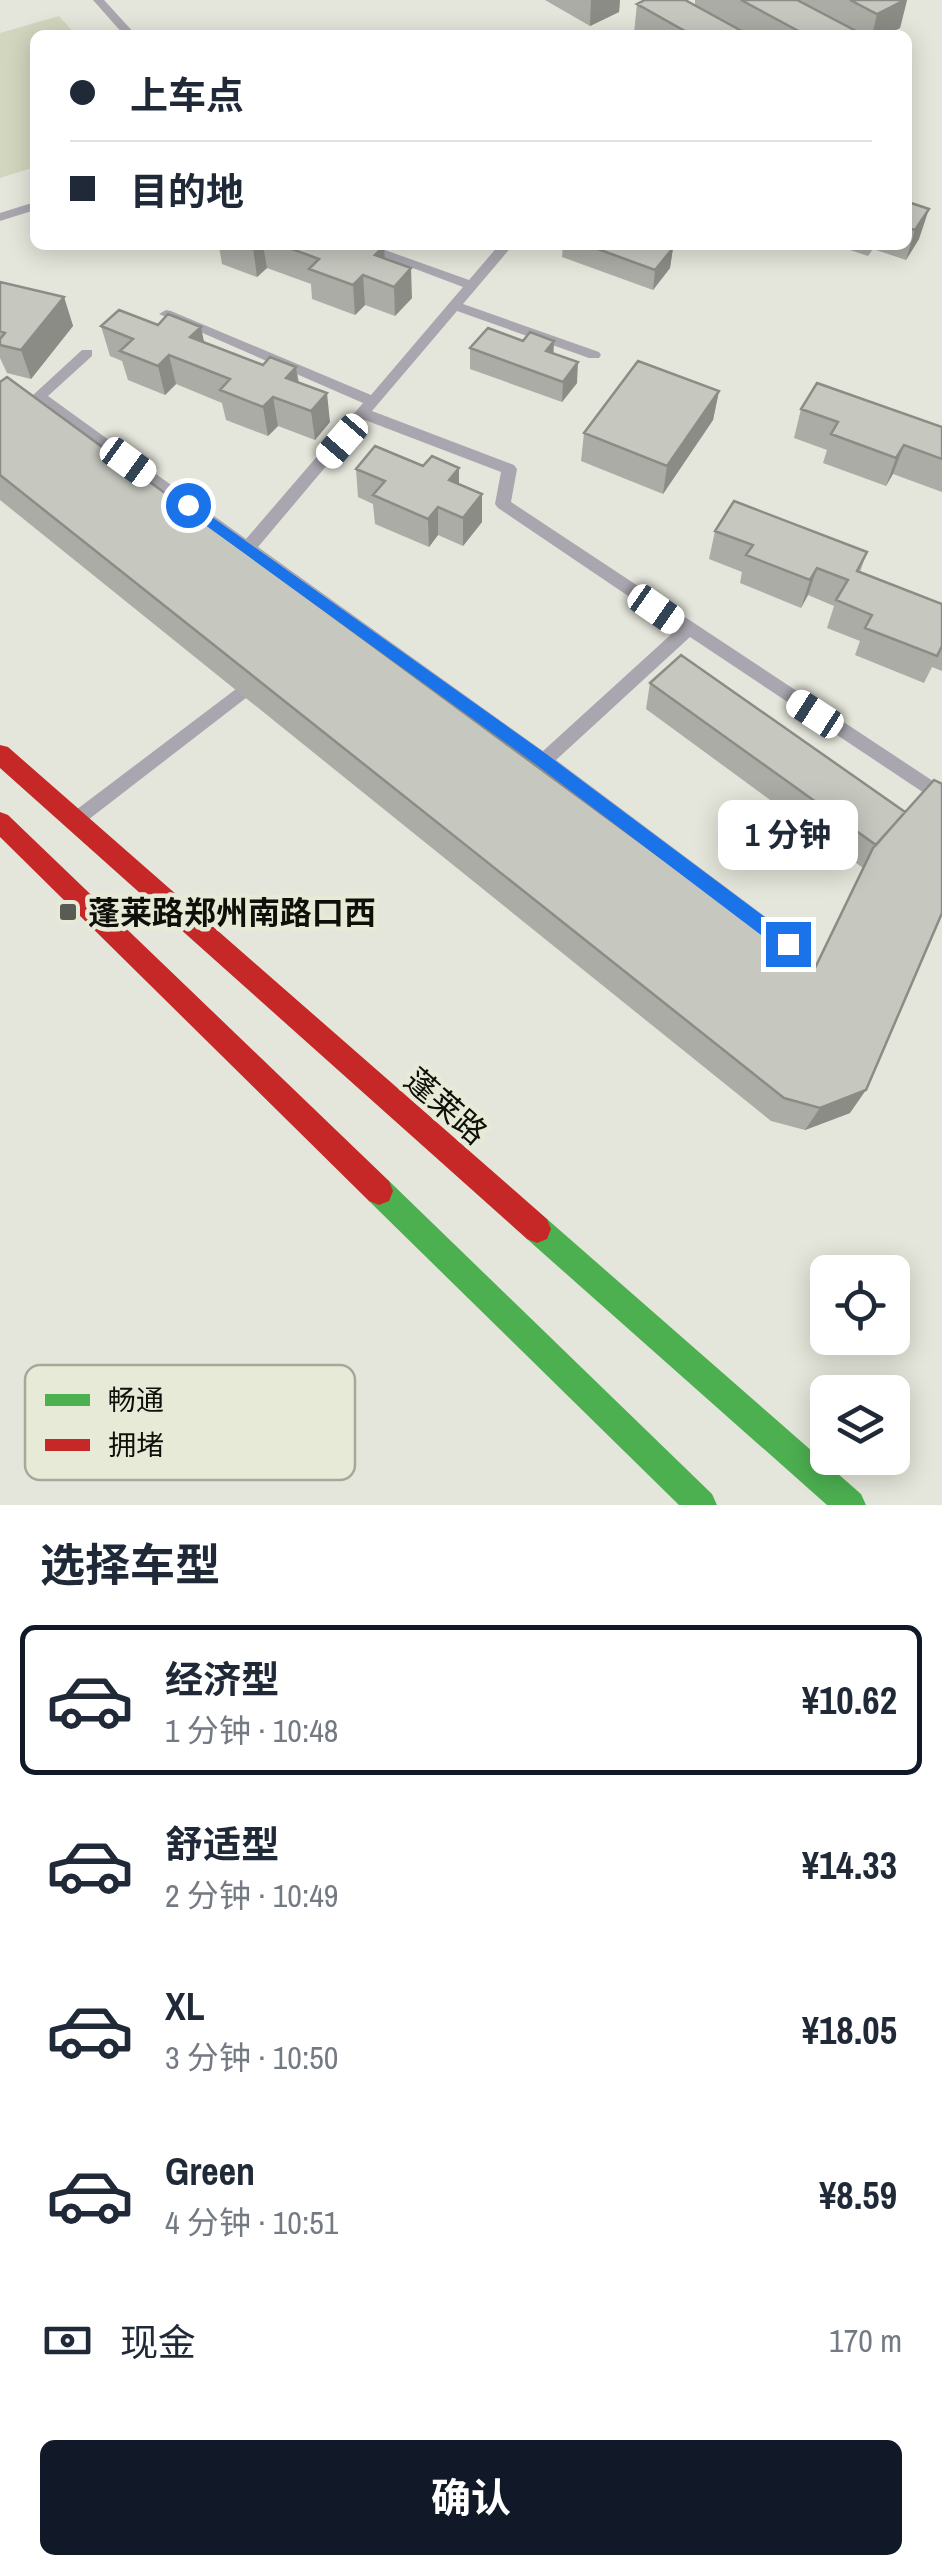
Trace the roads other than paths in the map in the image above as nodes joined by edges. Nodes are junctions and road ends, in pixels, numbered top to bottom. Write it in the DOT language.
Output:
graph roads {
  1 [pos="98,0"];
  2 [pos="125,30"];
  3 [pos="30,208"];
  4 [pos="0,217"];
  5 [pos="373,250"];
  6 [pos="502,250"];
  7 [pos="472,286"];
  8 [pos="456,306"];
  9 [pos="166,314"];
  10 [pos="88,353"];
  11 [pos="594,355"];
  12 [pos="370,408"];
  13 [pos="247,548"];
  14 [pos="338,614"];
  15 [pos="687,630"];
  16 [pos="314,634"];
  17 [pos="240,693"];
  18 [pos="0,754"];
  19 [pos="544,761"];
  20 [pos="942,797"];
  21 [pos="0,822"];
  22 [pos="73,822"];
  23 [pos="788,944"];
  24 [pos="701,1505"];
  25 [pos="850,1505"];
  1 -- 2 [label="lane"];
  3 -- 4 [label="lane"];
  5 -- 7 [label="lane"];
  6 -- 7 [label="lane"];
  7 -- 8 [label="lane"];
  8 -- 11 [label="lane"];
  8 -- 12 [label="lane"];
  9 -- 12 [label="lane"];
  10 -- 13 [label="lane"];
  12 -- 13 [label="lane"];
  12 -- 15 [label="lane"];
  13 -- 14 [label="lane"];
  14 -- 16 [label="lane"];
  14 -- 19 [label="lane"];
  15 -- 19 [label="lane"];
  15 -- 20 [label="lane"];
  17 -- 22 [label="lane"];
  18 -- 22 [label="main road, 蓬莱路"];
  19 -- 23 [label="lane"];
  21 -- 24 [label="main road"];
  22 -- 25 [label="main road, 蓬莱路"];
}
